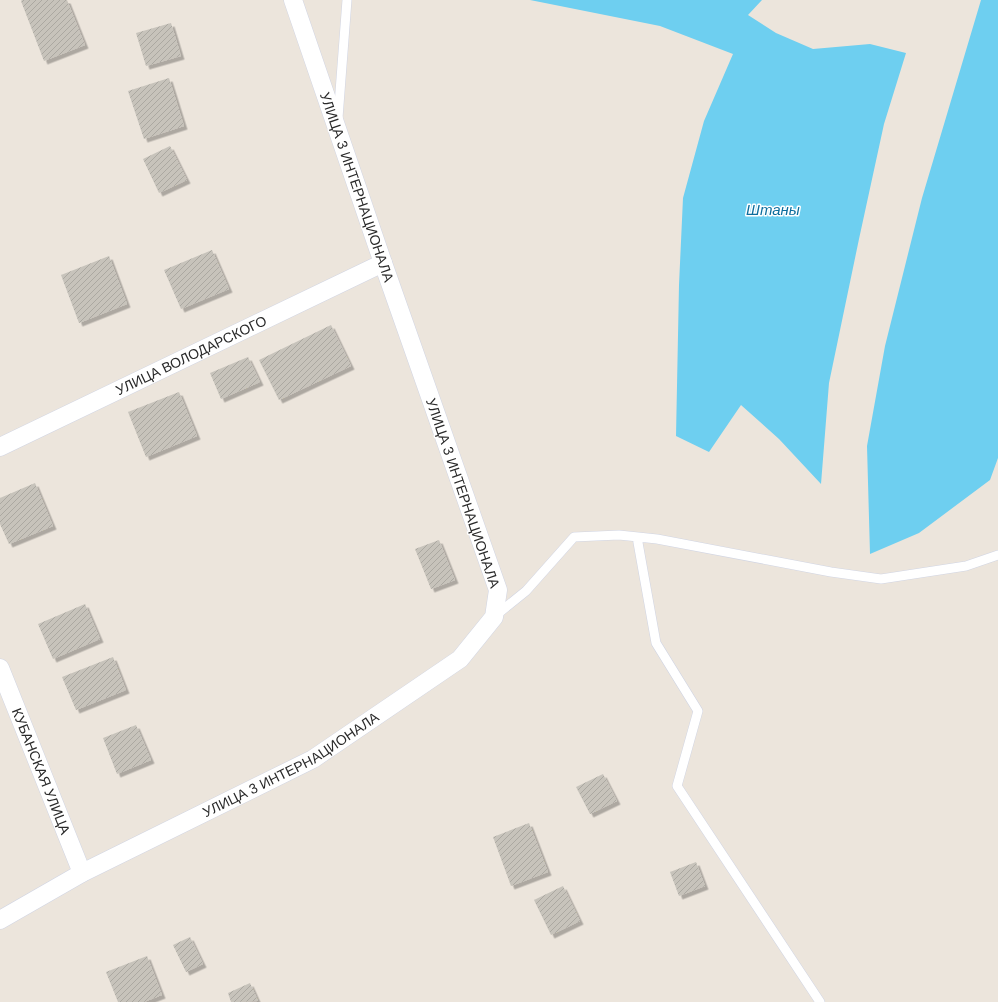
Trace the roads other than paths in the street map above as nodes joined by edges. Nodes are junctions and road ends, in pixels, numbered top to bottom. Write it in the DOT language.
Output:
graph roads {
  1 [pos="293,0"];
  2 [pos="346,0"];
  3 [pos="337,130"];
  4 [pos="383,263"];
  5 [pos="0,447"];
  6 [pos="636,537"];
  7 [pos="998,556"];
  8 [pos="494,617"];
  9 [pos="0,668"];
  10 [pos="82,873"];
  11 [pos="0,920"];
  12 [pos="820,1002"];
  1 -- 3 [label="street, УЛИЦА 3 ИНТЕРНАЦИОНАЛА"];
  2 -- 3 [label="lane"];
  3 -- 4 [label="street, УЛИЦА 3 ИНТЕРНАЦИОНАЛА"];
  4 -- 5 [label="street, УЛИЦА ВОЛОДАРСКОГО"];
  4 -- 8 [label="street, УЛИЦА 3 ИНТЕРНАЦИОНАЛА"];
  6 -- 7 [label="lane"];
  6 -- 8 [label="lane"];
  6 -- 12 [label="lane"];
  8 -- 10 [label="street, УЛИЦА 3 ИНТЕРНАЦИОНАЛА"];
  9 -- 10 [label="street, КУБАНСКАЯ УЛИЦА"];
  10 -- 11 [label="street, УЛИЦА 3 ИНТЕРНАЦИОНАЛА"];
}
